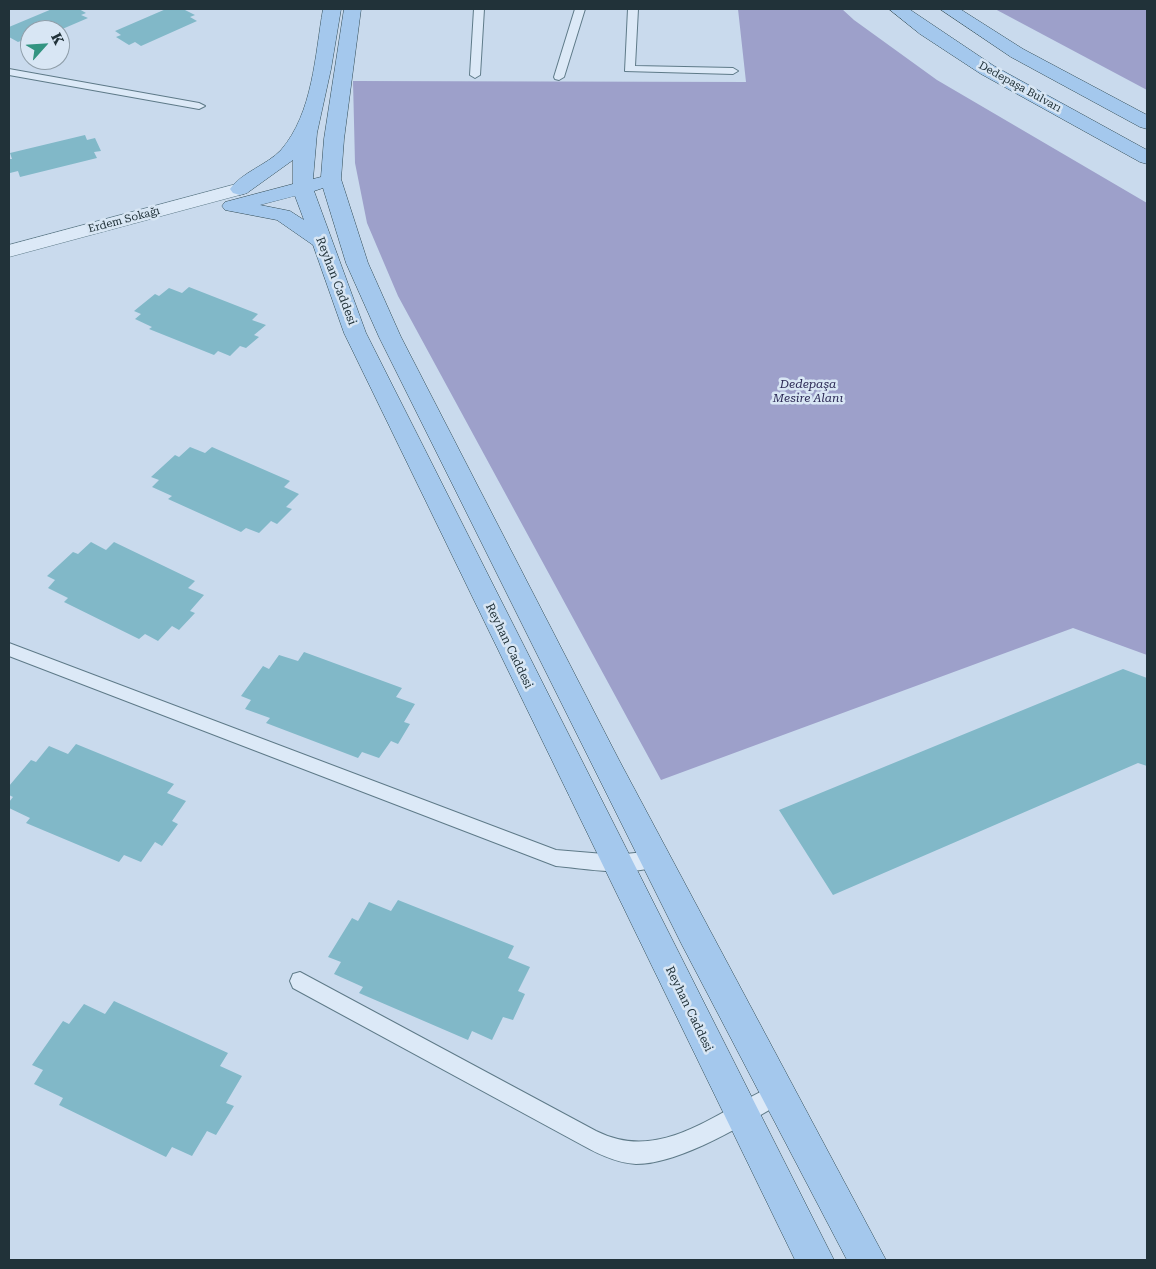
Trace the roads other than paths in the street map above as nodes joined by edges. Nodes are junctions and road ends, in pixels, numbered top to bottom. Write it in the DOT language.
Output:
graph roads {
  1 [pos="332,9"];
  2 [pos="353,9"];
  3 [pos="479,9"];
  4 [pos="580,9"];
  5 [pos="633,9"];
  6 [pos="898,9"];
  7 [pos="949,9"];
  8 [pos="733,71"];
  9 [pos="9,72"];
  10 [pos="475,75"];
  11 [pos="560,77"];
  12 [pos="199,106"];
  13 [pos="310,121"];
  14 [pos="1147,123"];
  15 [pos="1147,158"];
  16 [pos="331,179"];
  17 [pos="302,181"];
  18 [pos="236,198"];
  19 [pos="320,241"];
  20 [pos="9,251"];
  21 [pos="9,268"];
  22 [pos="9,649"];
  23 [pos="654,859"];
  24 [pos="616,862"];
  25 [pos="300,981"];
  26 [pos="778,1094"];
  27 [pos="742,1114"];
  28 [pos="815,1260"];
  29 [pos="867,1260"];
  1 -- 13 [label="main road, Reyhan Caddesi"];
  2 -- 16 [label="main road"];
  3 -- 10 [label="lane"];
  4 -- 11 [label="lane"];
  5 -- 8 [label="lane"];
  6 -- 15 [label="main road, Dedepaşa Bulvarı"];
  7 -- 14 [label="main road"];
  9 -- 12 [label="lane"];
  13 -- 17 [label="main road, Reyhan Caddesi"];
  13 -- 18 [label="main road"];
  16 -- 17 [label="main road"];
  16 -- 23 [label="main road"];
  17 -- 18 [label="main road"];
  17 -- 19 [label="main road, Reyhan Caddesi"];
  18 -- 19 [label="main road"];
  18 -- 20 [label="street, Erdem Sokağı"];
  18 -- 21 [label="street, Erdem Sokağı"];
  19 -- 24 [label="main road, Reyhan Caddesi"];
  22 -- 24 [label="lane"];
  23 -- 24 [label="lane"];
  23 -- 26 [label="main road"];
  24 -- 27 [label="main road, Reyhan Caddesi"];
  25 -- 27 [label="lane"];
  26 -- 27 [label="lane"];
  26 -- 29 [label="main road"];
  27 -- 28 [label="main road, Reyhan Caddesi"];
}
